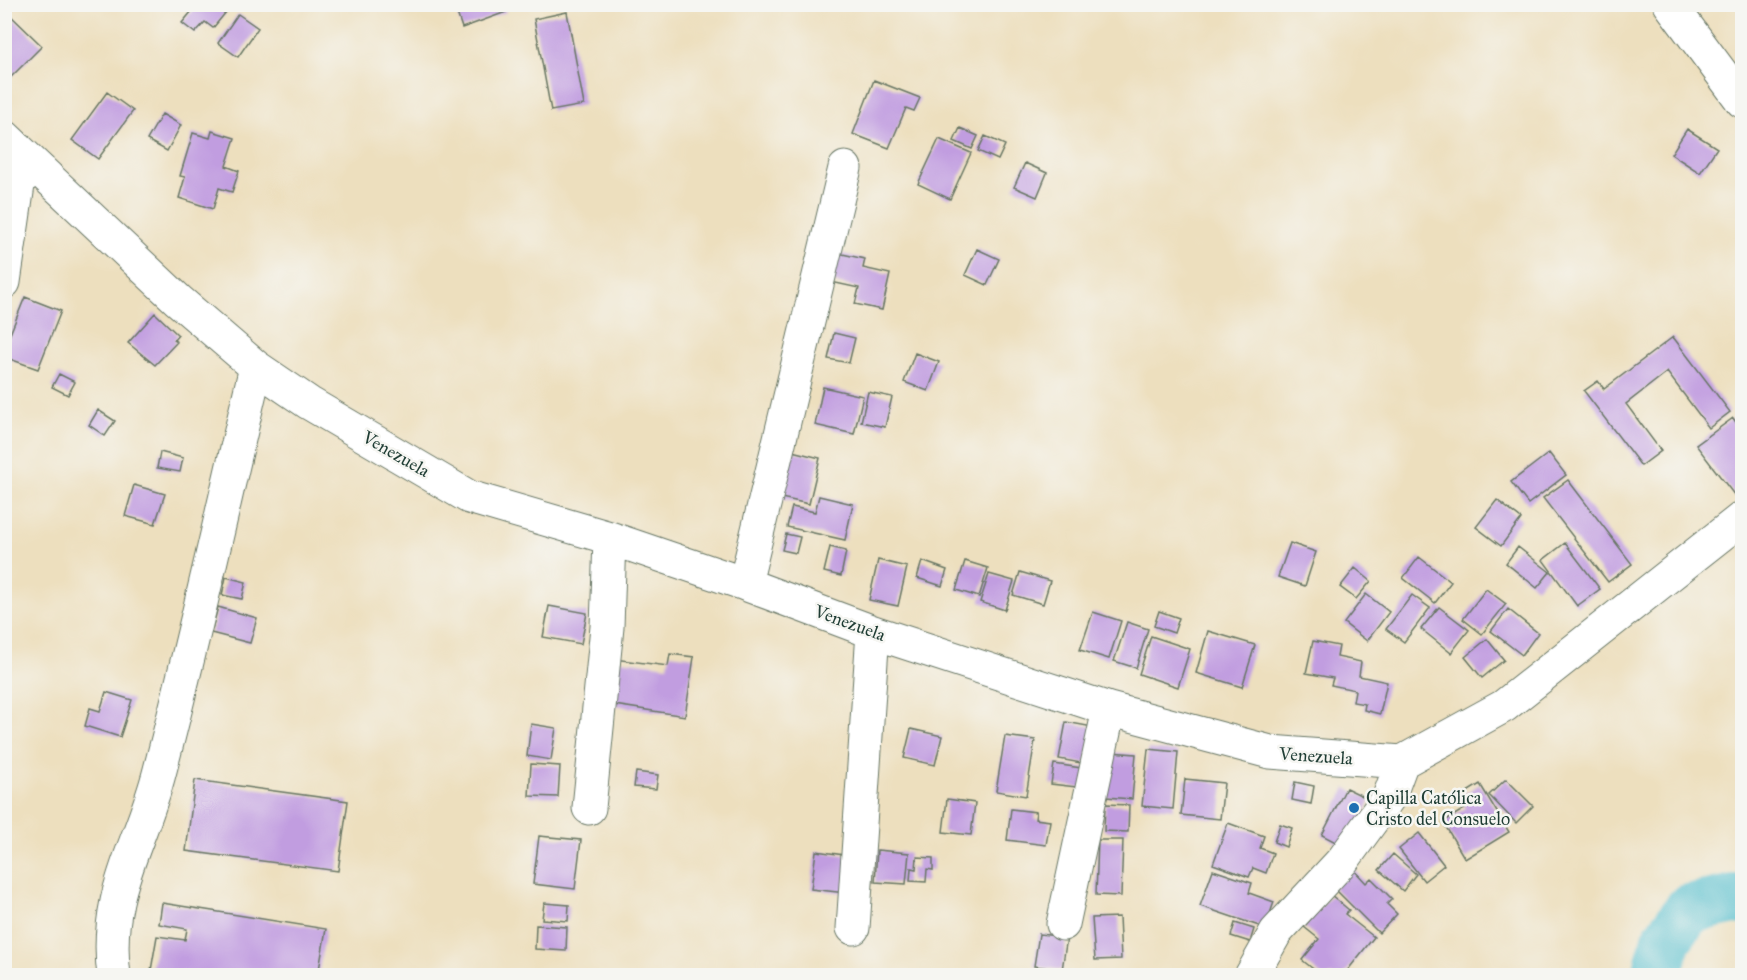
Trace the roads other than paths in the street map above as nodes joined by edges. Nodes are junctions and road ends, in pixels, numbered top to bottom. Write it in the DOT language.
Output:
graph roads {
  1 [pos="1670,4"];
  2 [pos="1743,101"];
  3 [pos="4,136"];
  4 [pos="29,162"];
  5 [pos="845,168"];
  6 [pos="4,282"];
  7 [pos="256,367"];
  8 [pos="1743,518"];
  9 [pos="610,538"];
  10 [pos="745,584"];
  11 [pos="873,632"];
  12 [pos="1109,709"];
  13 [pos="1402,762"];
  14 [pos="589,808"];
  15 [pos="1063,924"];
  16 [pos="853,928"];
  17 [pos="114,975"];
  18 [pos="1251,975"];
  1 -- 2 [label="street"];
  3 -- 4 [label="street, Venezuela"];
  4 -- 6 [label="street"];
  4 -- 7 [label="street, Venezuela"];
  5 -- 10 [label="street"];
  7 -- 9 [label="street, Venezuela"];
  7 -- 17 [label="street"];
  8 -- 13 [label="street"];
  9 -- 10 [label="street, Venezuela"];
  9 -- 14 [label="street"];
  10 -- 11 [label="street, Venezuela"];
  11 -- 12 [label="street, Venezuela"];
  11 -- 16 [label="street"];
  12 -- 13 [label="street, Venezuela"];
  12 -- 15 [label="street"];
  13 -- 18 [label="street"];
}
